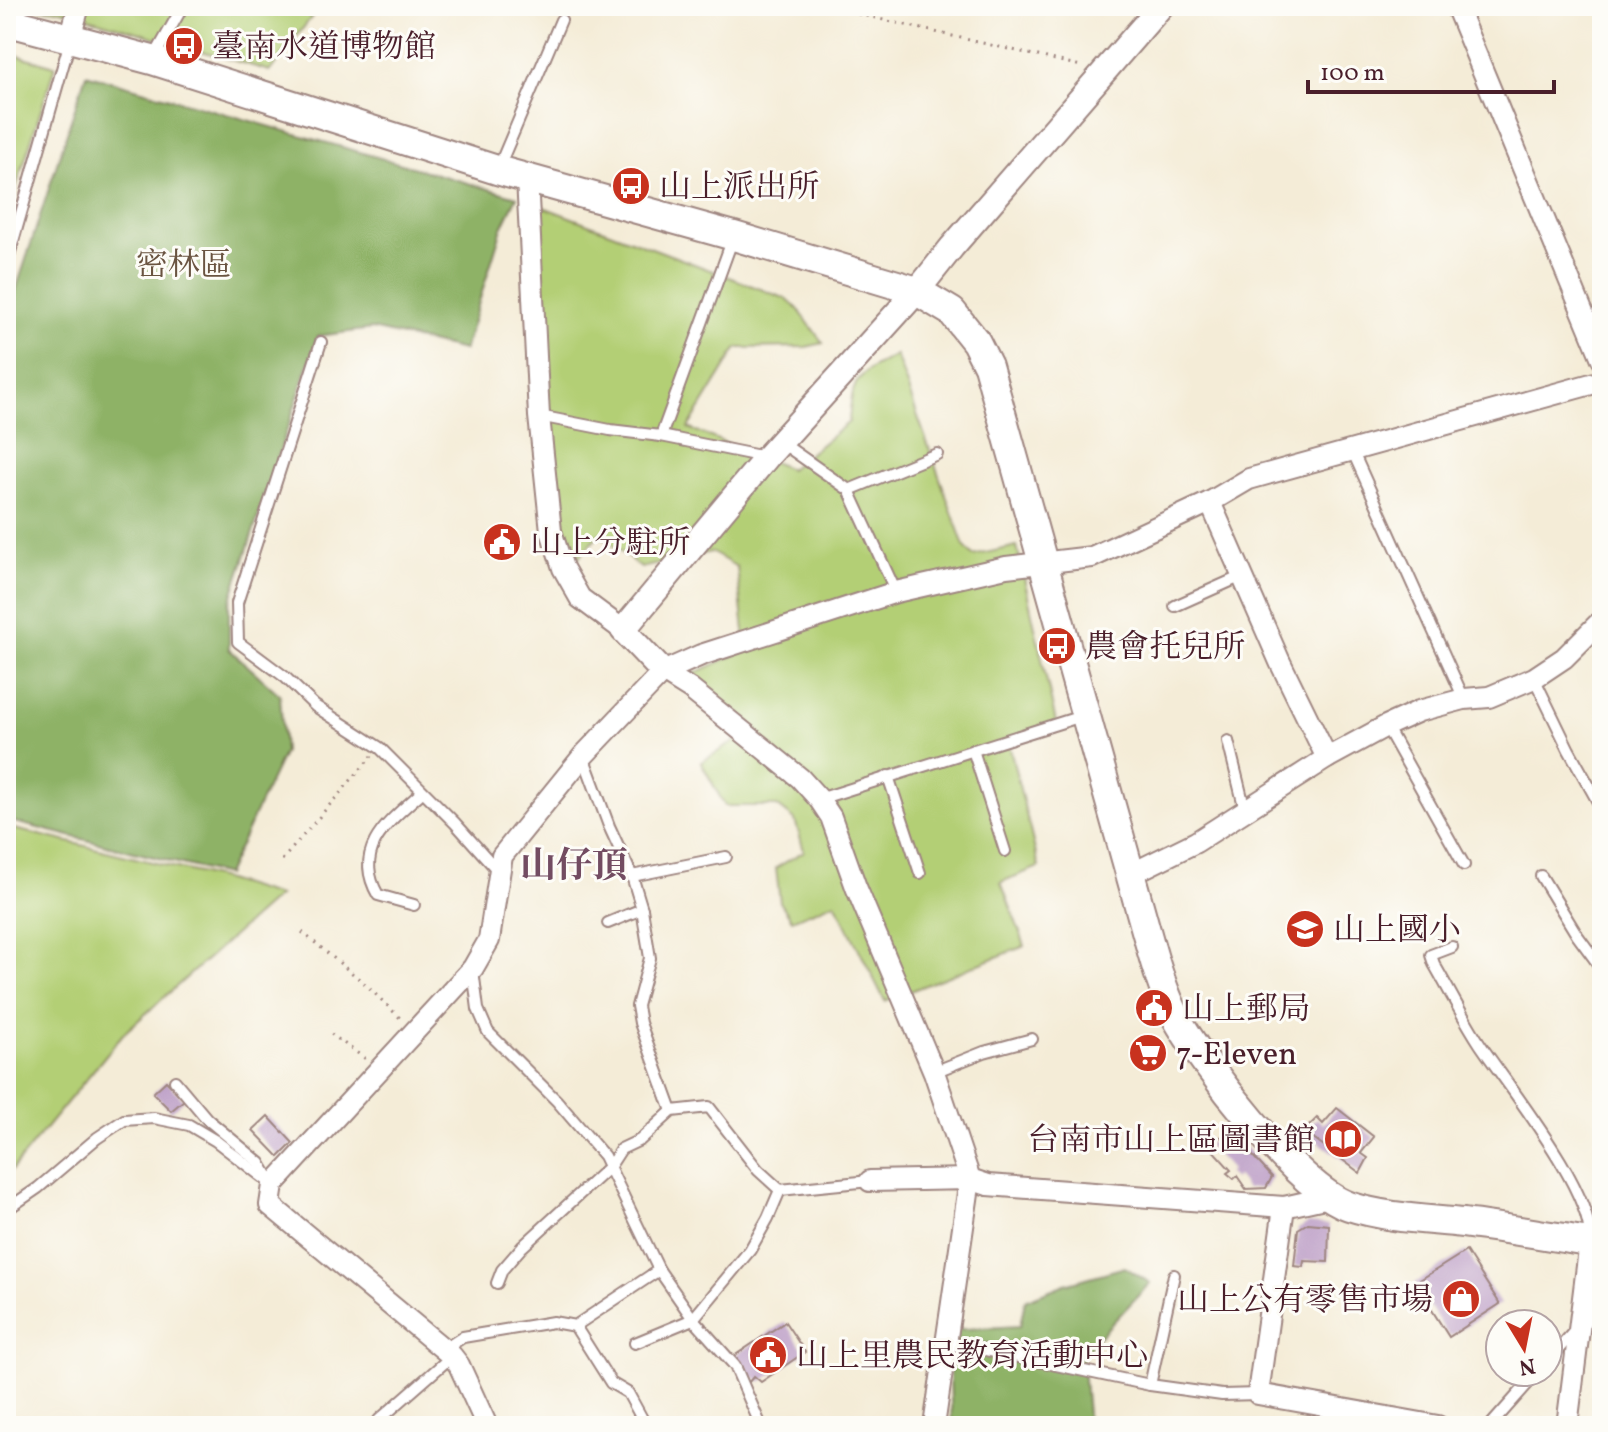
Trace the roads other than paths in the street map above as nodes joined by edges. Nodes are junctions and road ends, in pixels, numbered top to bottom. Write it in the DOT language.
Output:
graph roads {
  1 [pos="79,6"];
  2 [pos="183,6"];
  3 [pos="1161,6"];
  4 [pos="1456,6"];
  5 [pos="10,17"];
  6 [pos="561,20"];
  7 [pos="70,38"];
  8 [pos="152,60"];
  9 [pos="497,170"];
  10 [pos="527,178"];
  11 [pos="734,236"];
  12 [pos="6,266"];
  13 [pos="917,291"];
  14 [pos="321,342"];
  15 [pos="1602,359"];
  16 [pos="1602,381"];
  17 [pos="539,416"];
  18 [pos="661,436"];
  19 [pos="774,450"];
  20 [pos="1352,450"];
  21 [pos="937,454"];
  22 [pos="849,490"];
  23 [pos="1210,502"];
  24 [pos="1041,562"];
  25 [pos="1242,576"];
  26 [pos="896,592"];
  27 [pos="1175,606"];
  28 [pos="1602,620"];
  29 [pos="623,630"];
  30 [pos="663,672"];
  31 [pos="1534,678"];
  32 [pos="1464,699"];
  33 [pos="1087,715"];
  34 [pos="1386,726"];
  35 [pos="1228,741"];
  36 [pos="973,750"];
  37 [pos="583,756"];
  38 [pos="1327,758"];
  39 [pos="888,776"];
  40 [pos="422,792"];
  41 [pos="819,799"];
  42 [pos="1602,809"];
  43 [pos="1246,812"];
  44 [pos="1005,851"];
  45 [pos="726,857"];
  46 [pos="1464,865"];
  47 [pos="499,872"];
  48 [pos="920,873"];
  49 [pos="1129,875"];
  50 [pos="632,876"];
  51 [pos="1541,876"];
  52 [pos="414,905"];
  53 [pos="642,909"];
  54 [pos="608,923"];
  55 [pos="1452,947"];
  56 [pos="473,968"];
  57 [pos="1602,969"];
  58 [pos="1032,1039"];
  59 [pos="934,1072"];
  60 [pos="175,1081"];
  61 [pos="672,1111"];
  62 [pos="610,1166"];
  63 [pos="970,1179"];
  64 [pos="870,1181"];
  65 [pos="273,1185"];
  66 [pos="780,1190"];
  67 [pos="1329,1197"];
  68 [pos="1284,1207"];
  69 [pos="6,1210"];
  70 [pos="1596,1243"];
  71 [pos="659,1270"];
  72 [pos="1174,1275"];
  73 [pos="497,1283"];
  74 [pos="1602,1306"];
  75 [pos="693,1319"];
  76 [pos="575,1326"];
  77 [pos="1579,1326"];
  78 [pos="948,1342"];
  79 [pos="635,1343"];
  80 [pos="1564,1343"];
  81 [pos="448,1353"];
  82 [pos="1150,1385"];
  83 [pos="1524,1388"];
  84 [pos="1258,1394"];
  85 [pos="379,1420"];
  86 [pos="487,1426"];
  87 [pos="646,1426"];
  88 [pos="761,1426"];
  89 [pos="934,1426"];
  90 [pos="1438,1426"];
  91 [pos="1490,1426"];
  92 [pos="1567,1426"];
  1 -- 7 [label="street"];
  2 -- 8 [label="lane"];
  3 -- 13 [label="street"];
  4 -- 15 [label="street"];
  5 -- 7 [label="main road"];
  6 -- 9 [label="lane"];
  7 -- 8 [label="main road"];
  7 -- 12 [label="lane"];
  8 -- 9 [label="main road"];
  9 -- 10 [label="main road"];
  10 -- 11 [label="main road"];
  10 -- 17 [label="street"];
  11 -- 13 [label="main road"];
  11 -- 18 [label="lane"];
  13 -- 19 [label="street"];
  13 -- 24 [label="main road"];
  14 -- 40 [label="lane"];
  16 -- 20 [label="street"];
  17 -- 18 [label="lane"];
  17 -- 29 [label="street"];
  18 -- 19 [label="lane"];
  19 -- 22 [label="lane"];
  19 -- 29 [label="street"];
  20 -- 23 [label="street"];
  20 -- 32 [label="lane"];
  21 -- 22 [label="lane"];
  22 -- 26 [label="lane"];
  23 -- 24 [label="street"];
  23 -- 25 [label="street"];
  24 -- 26 [label="street"];
  24 -- 33 [label="main road"];
  25 -- 27 [label="lane"];
  25 -- 38 [label="street"];
  26 -- 30 [label="street"];
  28 -- 31 [label="street"];
  29 -- 30 [label="street"];
  30 -- 37 [label="street"];
  30 -- 41 [label="street"];
  31 -- 32 [label="street"];
  31 -- 42 [label="lane"];
  32 -- 34 [label="street"];
  33 -- 36 [label="lane"];
  33 -- 49 [label="main road"];
  34 -- 38 [label="street"];
  34 -- 46 [label="lane"];
  35 -- 43 [label="lane"];
  36 -- 39 [label="lane"];
  36 -- 44 [label="lane"];
  37 -- 47 [label="street"];
  37 -- 50 [label="lane"];
  38 -- 43 [label="street"];
  39 -- 41 [label="lane"];
  39 -- 48 [label="lane"];
  40 -- 47 [label="lane"];
  40 -- 52 [label="lane"];
  41 -- 59 [label="street"];
  43 -- 49 [label="street"];
  45 -- 50 [label="lane"];
  47 -- 56 [label="street"];
  49 -- 67 [label="main road"];
  50 -- 53 [label="lane"];
  51 -- 57 [label="lane"];
  53 -- 54 [label="lane"];
  53 -- 61 [label="lane"];
  55 -- 70 [label="lane"];
  56 -- 62 [label="lane"];
  56 -- 65 [label="street"];
  58 -- 59 [label="lane"];
  59 -- 63 [label="street"];
  60 -- 65 [label="lane"];
  61 -- 62 [label="lane"];
  61 -- 66 [label="lane"];
  62 -- 71 [label="lane"];
  62 -- 73 [label="lane"];
  63 -- 64 [label="street"];
  63 -- 68 [label="street"];
  63 -- 78 [label="street"];
  64 -- 66 [label="lane"];
  65 -- 69 [label="lane"];
  65 -- 81 [label="street"];
  66 -- 75 [label="lane"];
  67 -- 68 [label="street"];
  67 -- 70 [label="main road"];
  68 -- 84 [label="street"];
  70 -- 77 [label="street"];
  71 -- 75 [label="lane"];
  71 -- 76 [label="lane"];
  72 -- 82 [label="lane"];
  74 -- 77 [label="lane"];
  75 -- 79 [label="lane"];
  75 -- 88 [label="lane"];
  76 -- 81 [label="lane"];
  76 -- 87 [label="lane"];
  77 -- 80 [label="lane"];
  77 -- 92 [label="street"];
  78 -- 82 [label="lane"];
  78 -- 89 [label="street"];
  81 -- 85 [label="lane"];
  81 -- 86 [label="street"];
  82 -- 84 [label="lane"];
  83 -- 91 [label="lane"];
  84 -- 90 [label="street"];
}
